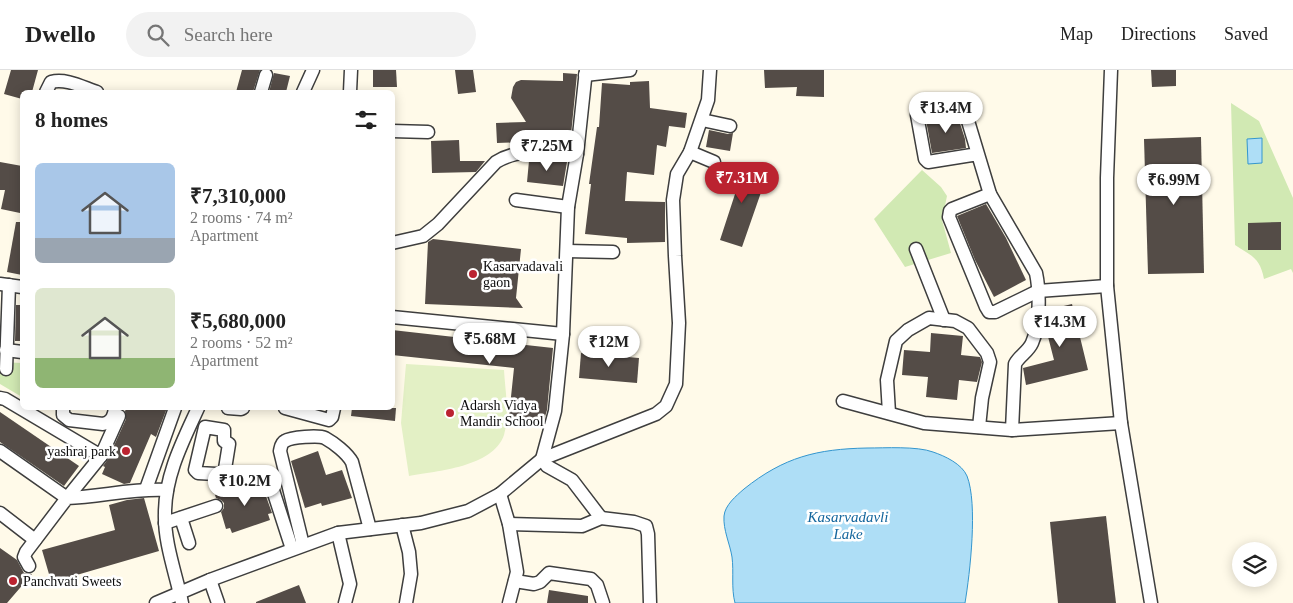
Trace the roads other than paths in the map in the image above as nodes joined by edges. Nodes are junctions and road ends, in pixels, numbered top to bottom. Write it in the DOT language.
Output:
graph roads {
  1 [pos="313,70"];
  2 [pos="351,70"];
  3 [pos="630,70"];
  4 [pos="710,70"];
  5 [pos="1111,70"];
  6 [pos="586,72"];
  7 [pos="266,75"];
  8 [pos="47,90"];
  9 [pos="92,90"];
  10 [pos="262,90"];
  11 [pos="303,90"];
  12 [pos="350,90"];
  13 [pos="702,120"];
  14 [pos="730,126"];
  15 [pos="395,131"];
  16 [pos="428,132"];
  17 [pos="690,152"];
  18 [pos="577,154"];
  19 [pos="978,154"];
  20 [pos="714,162"];
  21 [pos="990,194"];
  22 [pos="516,200"];
  23 [pos="568,207"];
  24 [pos="395,243"];
  25 [pos="916,249"];
  26 [pos="567,251"];
  27 [pos="613,252"];
  28 [pos="4,285"];
  29 [pos="1107,286"];
  30 [pos="20,287"];
  31 [pos="1038,291"];
  32 [pos="395,317"];
  33 [pos="944,320"];
  34 [pos="563,334"];
  35 [pos="6,350"];
  36 [pos="20,352"];
  37 [pos="6,369"];
  38 [pos="0,398"];
  39 [pos="843,401"];
  40 [pos="20,408"];
  41 [pos="24,410"];
  42 [pos="63,410"];
  43 [pos="114,410"];
  44 [pos="122,410"];
  45 [pos="174,410"];
  46 [pos="197,410"];
  47 [pos="292,410"];
  48 [pos="333,410"];
  49 [pos="889,413"];
  50 [pos="1121,423"];
  51 [pos="979,427"];
  52 [pos="1012,430"];
  53 [pos="0,451"];
  54 [pos="101,456"];
  55 [pos="542,459"];
  56 [pos="224,474"];
  57 [pos="146,489"];
  58 [pos="167,490"];
  59 [pos="500,494"];
  60 [pos="67,498"];
  61 [pos="216,506"];
  62 [pos="0,513"];
  63 [pos="181,518"];
  64 [pos="601,518"];
  65 [pos="165,523"];
  66 [pos="509,524"];
  67 [pos="402,525"];
  68 [pos="370,528"];
  69 [pos="338,533"];
  70 [pos="35,540"];
  71 [pos="189,543"];
  72 [pos="297,547"];
  73 [pos="29,566"];
  74 [pos="210,580"];
  75 [pos="515,581"];
  76 [pos="181,598"];
  77 [pos="156,603"];
  78 [pos="218,603"];
  79 [pos="345,603"];
  80 [pos="406,603"];
  81 [pos="509,603"];
  82 [pos="603,603"];
  83 [pos="650,603"];
  84 [pos="1151,603"];
  1 -- 11 [label="street"];
  2 -- 12 [label="street"];
  3 -- 6 [label="street"];
  4 -- 13 [label="street"];
  5 -- 29 [label="street"];
  6 -- 18 [label="street"];
  7 -- 10 [label="street"];
  8 -- 9 [label="street"];
  13 -- 14 [label="street"];
  13 -- 17 [label="street"];
  15 -- 16 [label="street"];
  17 -- 20 [label="street"];
  17 -- 55 [label="street"];
  18 -- 23 [label="street"];
  18 -- 24 [label="street"];
  19 -- 19 [label="street"];
  19 -- 21 [label="street"];
  21 -- 31 [label="street"];
  21 -- 31 [label="street"];
  22 -- 23 [label="street"];
  23 -- 26 [label="street"];
  25 -- 33 [label="street"];
  26 -- 27 [label="street"];
  26 -- 34 [label="street"];
  28 -- 30 [label="street"];
  28 -- 35 [label="street"];
  29 -- 31 [label="street"];
  29 -- 50 [label="street"];
  31 -- 52 [label="street"];
  32 -- 34 [label="street"];
  33 -- 49 [label="street"];
  33 -- 51 [label="street"];
  34 -- 55 [label="street"];
  35 -- 36 [label="street"];
  35 -- 37 [label="street"];
  38 -- 40 [label="street"];
  39 -- 49 [label="street"];
  41 -- 54 [label="street"];
  42 -- 43 [label="street"];
  44 -- 54 [label="street"];
  45 -- 57 [label="street"];
  46 -- 58 [label="street"];
  47 -- 48 [label="street"];
  49 -- 51 [label="street"];
  50 -- 52 [label="street"];
  50 -- 84 [label="street"];
  51 -- 52 [label="street"];
  53 -- 60 [label="street"];
  54 -- 60 [label="street"];
  55 -- 59 [label="street"];
  55 -- 64 [label="street"];
  56 -- 72 [label="street"];
  57 -- 58 [label="street"];
  57 -- 60 [label="street"];
  58 -- 65 [label="street"];
  59 -- 66 [label="street"];
  59 -- 67 [label="street"];
  60 -- 70 [label="street"];
  61 -- 63 [label="street"];
  62 -- 70 [label="street"];
  63 -- 65 [label="street"];
  63 -- 71 [label="street"];
  64 -- 66 [label="street"];
  64 -- 83 [label="street"];
  65 -- 76 [label="street"];
  66 -- 75 [label="street"];
  67 -- 68 [label="street"];
  67 -- 80 [label="street"];
  68 -- 69 [label="street"];
  68 -- 72 [label="street"];
  69 -- 72 [label="street"];
  69 -- 79 [label="street"];
  70 -- 73 [label="street"];
  72 -- 74 [label="street"];
  74 -- 76 [label="street"];
  74 -- 78 [label="street"];
  75 -- 81 [label="street"];
  75 -- 82 [label="street"];
  76 -- 77 [label="street"];
}
